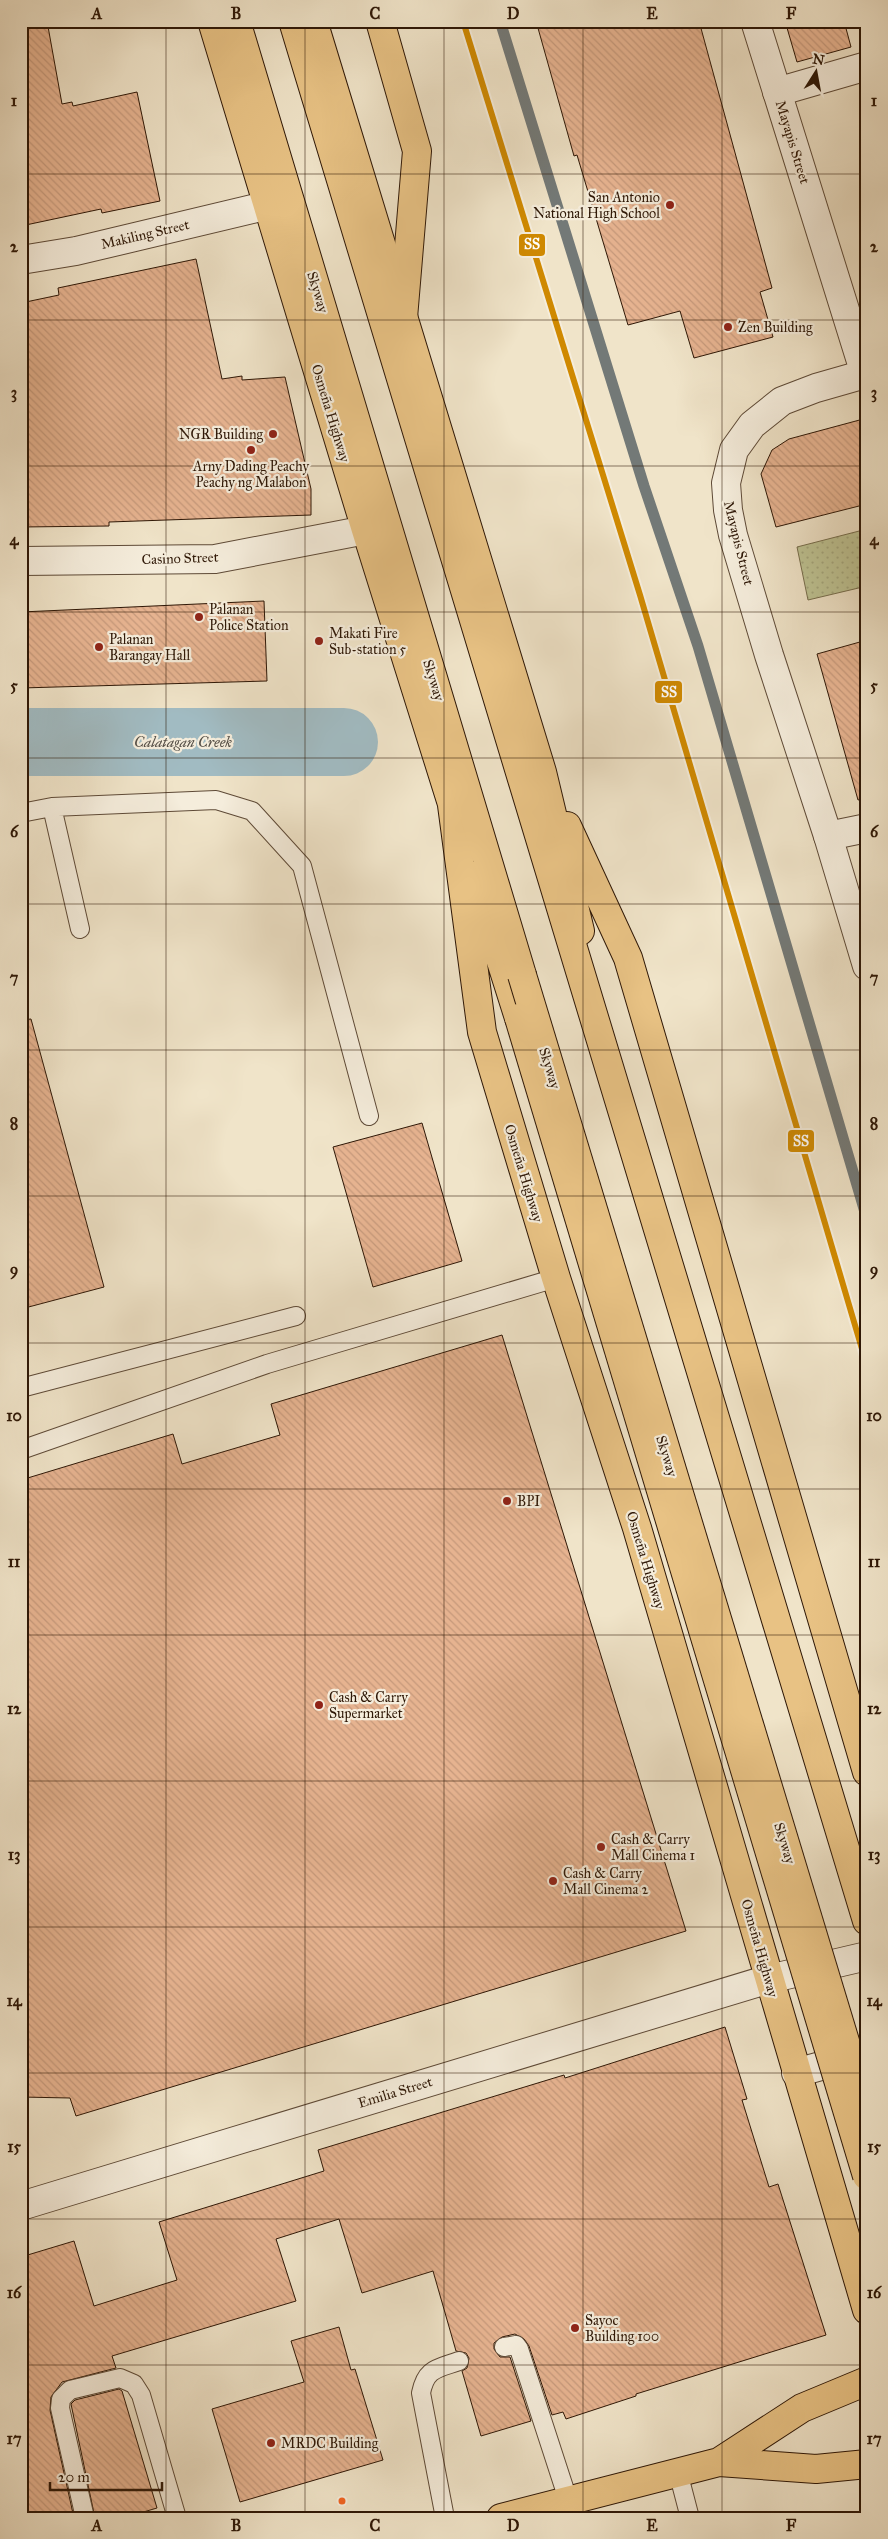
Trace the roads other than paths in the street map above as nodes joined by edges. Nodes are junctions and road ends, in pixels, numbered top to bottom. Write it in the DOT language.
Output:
graph roads {
  1 [pos="212,21"];
  2 [pos="236,21"];
  3 [pos="293,21"];
  4 [pos="313,21"];
  5 [pos="380,21"];
  6 [pos="755,21"];
  7 [pos="867,66"];
  8 [pos="777,92"];
  9 [pos="269,205"];
  10 [pos="21,260"];
  11 [pos="403,318"];
  12 [pos="866,374"];
  13 [pos="366,530"];
  14 [pos="21,561"];
  15 [pos="542,772"];
  16 [pos="452,805"];
  17 [pos="52,807"];
  18 [pos="21,813"];
  19 [pos="867,828"];
  20 [pos="828,836"];
  21 [pos="80,929"];
  22 [pos="867,966"];
  23 [pos="369,1116"];
  24 [pos="556,1278"];
  25 [pos="296,1316"];
  26 [pos="21,1388"];
  27 [pos="21,1450"];
  28 [pos="867,1772"];
  29 [pos="867,1884"];
  30 [pos="867,1922"];
  31 [pos="867,1956"];
  32 [pos="769,1979"];
  33 [pos="867,2053"];
  34 [pos="796,2073"];
  35 [pos="867,2114"];
  36 [pos="867,2176"];
  37 [pos="21,2206"];
  38 [pos="867,2310"];
  39 [pos="504,2346"];
  40 [pos="458,2361"];
  41 [pos="867,2381"];
  42 [pos="719,2462"];
  43 [pos="867,2464"];
  44 [pos="678,2472"];
  45 [pos="571,2508"];
  46 [pos="85,2518"];
  47 [pos="177,2518"];
  48 [pos="445,2518"];
  49 [pos="501,2518"];
  50 [pos="690,2518"];
  1 -- 9 [label="main road, Osmeña Highway"];
  2 -- 35 [label="main road, Skyway, bridge"];
  3 -- 30 [label="main road"];
  4 -- 11 [label="main road"];
  5 -- 11 [label="main road"];
  6 -- 8 [label="street, Mayapis Street"];
  7 -- 8 [label="street"];
  8 -- 12 [label="street, Mayapis Street"];
  9 -- 10 [label="street, Makiling Street"];
  9 -- 13 [label="main road, Osmeña Highway"];
  11 -- 15 [label="main road"];
  12 -- 20 [label="street, Mayapis Street"];
  13 -- 14 [label="street, Casino Street"];
  13 -- 16 [label="main road, Osmeña Highway"];
  15 -- 28 [label="main road"];
  15 -- 29 [label="main road"];
  16 -- 24 [label="main road, Osmeña Highway"];
  16 -- 36 [label="main road, Osmeña Highway, bridge"];
  17 -- 18 [label="lane"];
  17 -- 21 [label="lane"];
  17 -- 23 [label="lane"];
  19 -- 20 [label="street"];
  20 -- 22 [label="street, Mayapis Street"];
  24 -- 27 [label="lane"];
  24 -- 32 [label="main road, Osmeña Highway"];
  25 -- 26 [label="lane"];
  31 -- 32 [label="street, Emilia Street"];
  32 -- 34 [label="main road, Osmeña Highway"];
  32 -- 37 [label="street, Emilia Street"];
  33 -- 34 [label="street"];
  34 -- 38 [label="main road, Osmeña Highway"];
  39 -- 45 [label="lane"];
  40 -- 48 [label="lane"];
  41 -- 42 [label="main road"];
  42 -- 43 [label="main road"];
  42 -- 44 [label="main road"];
  44 -- 45 [label="main road"];
  44 -- 50 [label="lane"];
  45 -- 49 [label="main road"];
  46 -- 47 [label="lane"];
}
